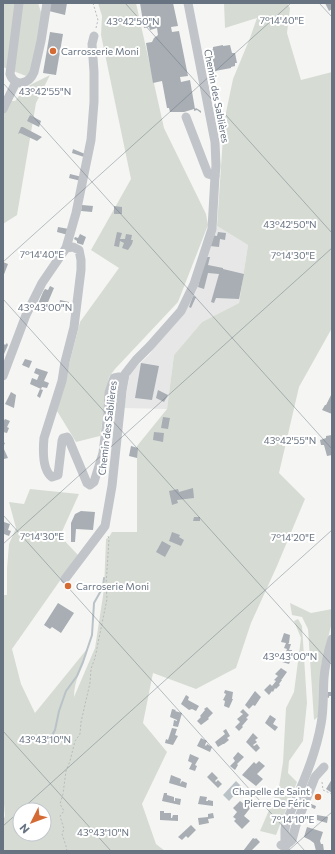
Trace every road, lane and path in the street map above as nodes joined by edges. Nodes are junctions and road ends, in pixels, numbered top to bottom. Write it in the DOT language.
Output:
graph roads {
  1 [pos="19,3"];
  2 [pos="47,3"];
  3 [pos="93,3"];
  4 [pos="188,3"];
  5 [pos="94,36"];
  6 [pos="16,82"];
  7 [pos="3,109"];
  8 [pos="186,117"];
  9 [pos="215,176"];
  10 [pos="66,248"];
  11 [pos="3,376"];
  12 [pos="124,378"];
  13 [pos="105,526"];
  14 [pos="65,579"];
  15 [pos="332,639"];
  16 [pos="311,762"];
  17 [pos="328,769"];
  18 [pos="285,849"];
  19 [pos="67,851"];
  1 -- 6 [label="street"];
  2 -- 6 [label="street"];
  3 -- 5 [label="path"];
  4 -- 9 [label="street, Chemin des Sablières"];
  5 -- 10 [label="street"];
  6 -- 7 [label="street"];
  8 -- 9 [label="street"];
  9 -- 12 [label="street, Chemin des Sablières"];
  10 -- 11 [label="street"];
  10 -- 12 [label="street"];
  12 -- 13 [label="street, Chemin des Sablières"];
  13 -- 14 [label="street"];
  13 -- 19 [label="path"];
  15 -- 16 [label="street"];
  16 -- 17 [label="street"];
  16 -- 18 [label="street"];
  17 -- 18 [label="street"];
}
